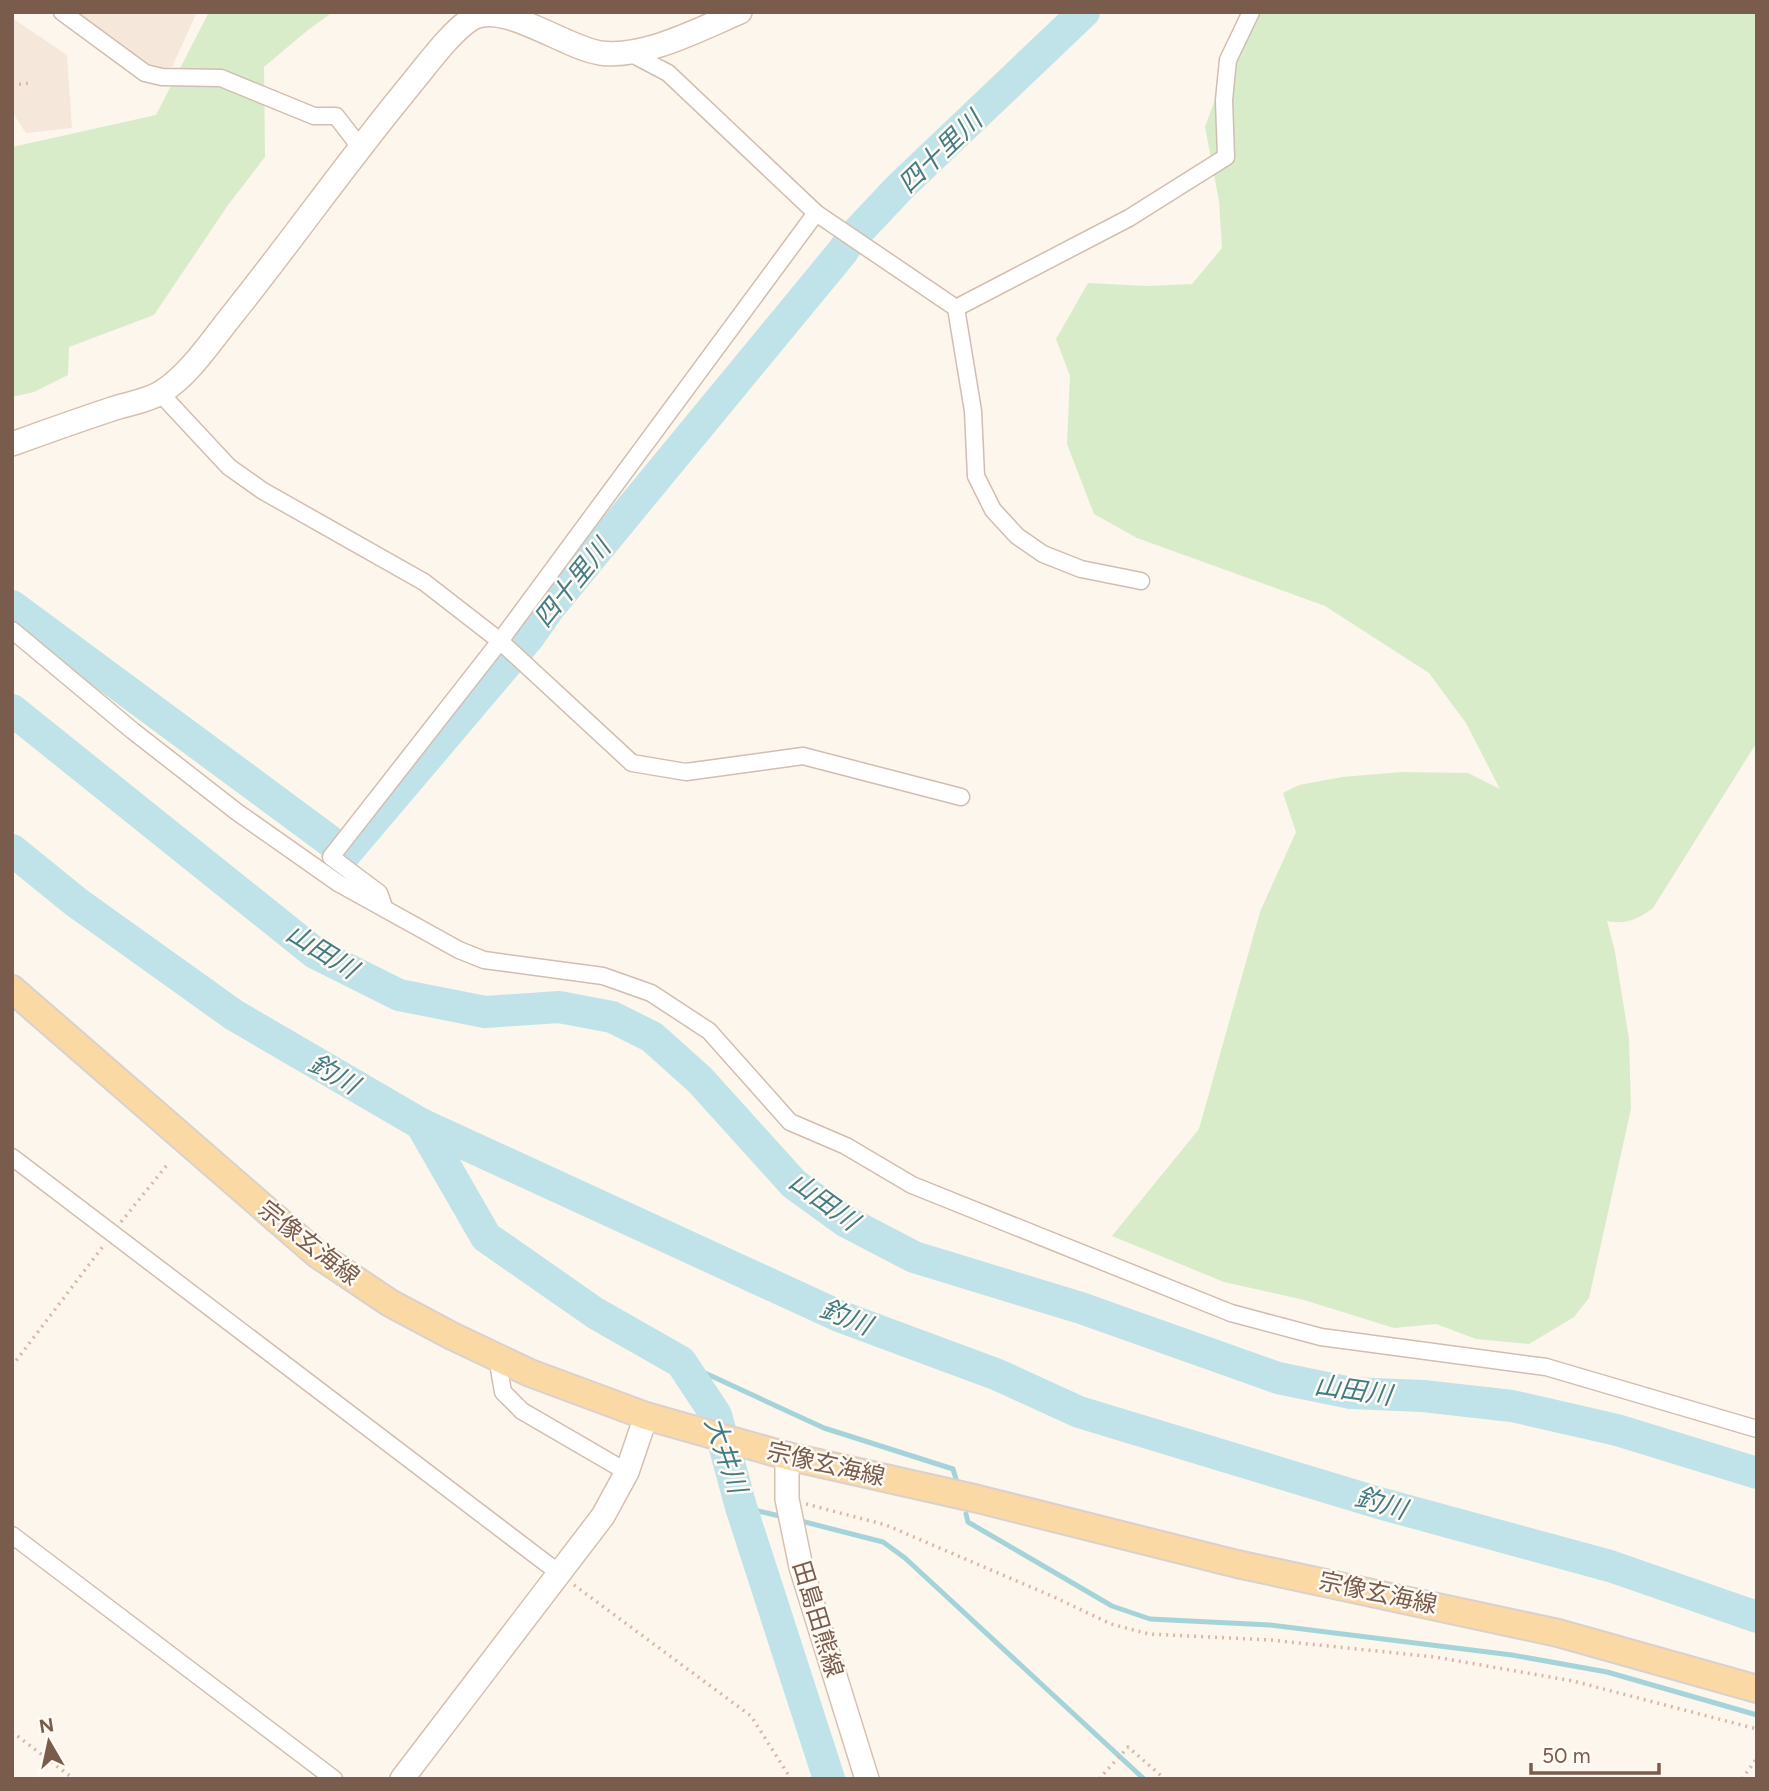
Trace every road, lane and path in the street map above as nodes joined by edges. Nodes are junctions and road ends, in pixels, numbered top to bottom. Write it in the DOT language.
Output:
graph roads {
  1 [pos="62,12"];
  2 [pos="740,12"];
  3 [pos="1251,12"];
  4 [pos="630,53"];
  5 [pos="29,82"];
  6 [pos="12,85"];
  7 [pos="360,147"];
  8 [pos="816,213"];
  9 [pos="956,307"];
  10 [pos="160,393"];
  11 [pos="12,444"];
  12 [pos="1141,581"];
  13 [pos="12,630"];
  14 [pos="500,641"];
  15 [pos="961,797"];
  16 [pos="384,907"];
  17 [pos="12,989"];
  18 [pos="12,1157"];
  19 [pos="167,1165"];
  20 [pos="113,1233"];
  21 [pos="496,1357"];
  22 [pos="12,1366"];
  23 [pos="646,1416"];
  24 [pos="1757,1429"];
  25 [pos="787,1456"];
  26 [pos="627,1472"];
  27 [pos="787,1499"];
  28 [pos="12,1535"];
  29 [pos="559,1573"];
  30 [pos="1757,1689"];
  31 [pos="1757,1729"];
  32 [pos="12,1732"];
  33 [pos="1757,1758"];
  34 [pos="74,1779"];
  35 [pos="334,1779"];
  36 [pos="402,1779"];
  37 [pos="791,1779"];
  38 [pos="867,1779"];
  39 [pos="1099,1779"];
  40 [pos="1165,1779"];
  41 [pos="1742,1779"];
  1 -- 7 [label="street"];
  2 -- 4 [label="street"];
  3 -- 9 [label="street"];
  4 -- 7 [label="street"];
  4 -- 8 [label="street"];
  5 -- 6 [label="path"];
  7 -- 10 [label="street"];
  8 -- 9 [label="street"];
  8 -- 14 [label="street"];
  9 -- 12 [label="street"];
  10 -- 11 [label="street"];
  10 -- 14 [label="street"];
  13 -- 16 [label="street"];
  14 -- 15 [label="street"];
  14 -- 16 [label="street"];
  16 -- 24 [label="street"];
  17 -- 21 [label="main road, 宗像玄海線"];
  18 -- 20 [label="street"];
  19 -- 20 [label="path"];
  20 -- 22 [label="path"];
  20 -- 29 [label="street"];
  21 -- 23 [label="main road, 宗像玄海線"];
  21 -- 26 [label="street"];
  23 -- 25 [label="main road, 宗像玄海線"];
  23 -- 26 [label="street"];
  25 -- 27 [label="street, 田島田熊線"];
  25 -- 30 [label="main road, 宗像玄海線"];
  26 -- 29 [label="street"];
  27 -- 31 [label="path"];
  27 -- 38 [label="street, 田島田熊線"];
  28 -- 35 [label="street"];
  29 -- 36 [label="street"];
  29 -- 37 [label="path"];
  32 -- 34 [label="path"];
  33 -- 41 [label="path"];
  39 -- 40 [label="path"];
}
